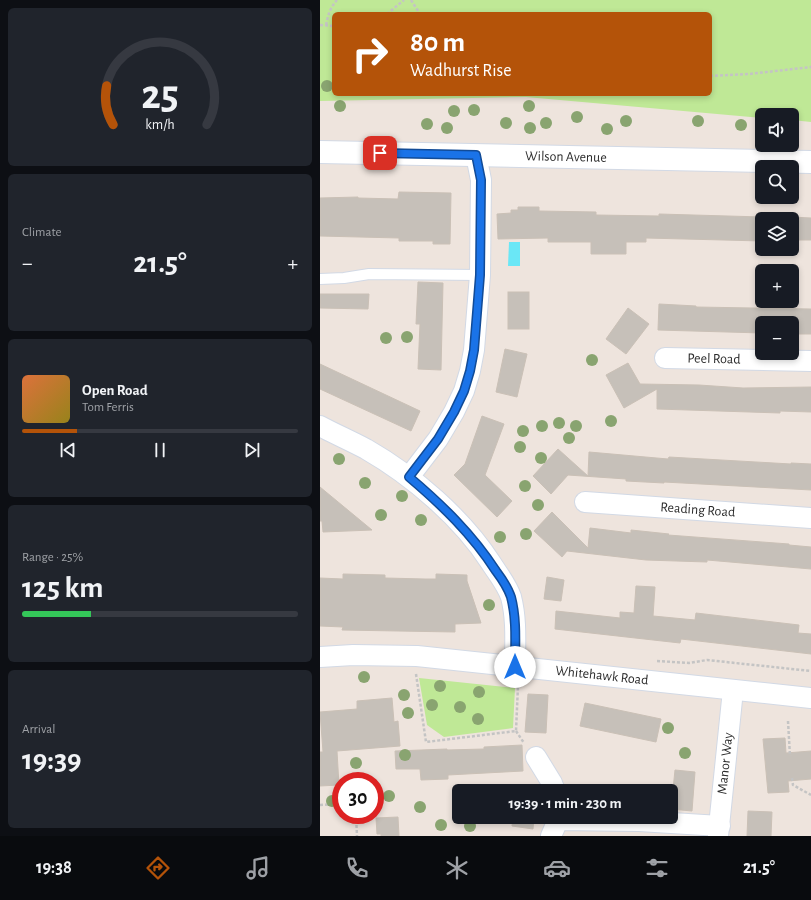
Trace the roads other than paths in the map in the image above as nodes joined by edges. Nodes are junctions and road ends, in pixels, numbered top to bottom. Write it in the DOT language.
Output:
graph roads {
  1 [pos="320,152"];
  2 [pos="476,155"];
  3 [pos="811,162"];
  4 [pos="480,275"];
  5 [pos="320,279"];
  6 [pos="665,358"];
  7 [pos="811,361"];
  8 [pos="320,426"];
  9 [pos="409,477"];
  10 [pos="585,502"];
  11 [pos="811,518"];
  12 [pos="320,658"];
  13 [pos="517,675"];
  14 [pos="733,690"];
  15 [pos="811,698"];
  16 [pos="536,757"];
  17 [pos="552,784"];
  18 [pos="663,824"];
  19 [pos="719,831"];
  1 -- 2 [label="street, Wilson Avenue"];
  2 -- 3 [label="street, Wilson Avenue"];
  2 -- 4 [label="street"];
  4 -- 5 [label="lane"];
  4 -- 9 [label="street"];
  6 -- 7 [label="street, Peel Road"];
  8 -- 9 [label="street"];
  9 -- 13 [label="street"];
  10 -- 11 [label="street, Reading Road"];
  12 -- 13 [label="street, Whitehawk Road"];
  13 -- 14 [label="street, Whitehawk Road"];
  14 -- 15 [label="street, Whitehawk Road"];
  14 -- 19 [label="street, Manor Way"];
  16 -- 17 [label="street"];
  18 -- 19 [label="street"];
}
